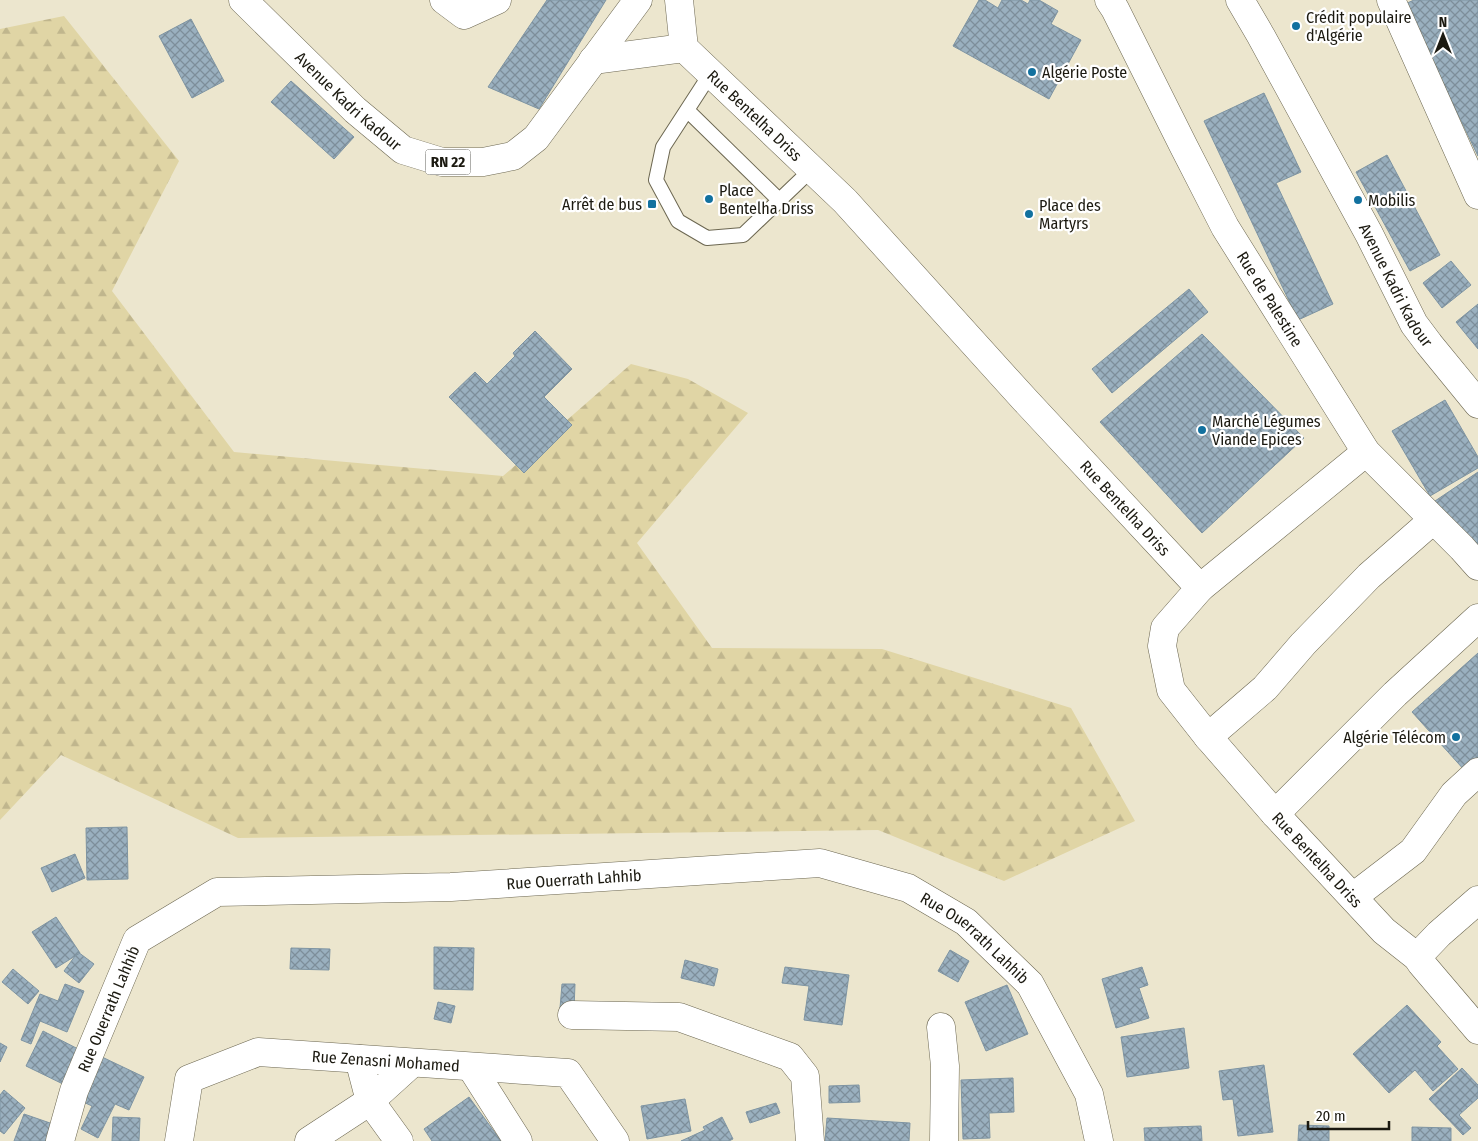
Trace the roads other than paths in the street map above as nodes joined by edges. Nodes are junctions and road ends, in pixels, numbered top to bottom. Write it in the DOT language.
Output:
graph roads {
  1 [pos="243,0"];
  2 [pos="444,0"];
  3 [pos="497,0"];
  4 [pos="638,0"];
  5 [pos="679,0"];
  6 [pos="1109,0"];
  7 [pos="1240,0"];
  8 [pos="1391,0"];
  9 [pos="684,48"];
  10 [pos="593,60"];
  11 [pos="711,73"];
  12 [pos="687,110"];
  13 [pos="811,170"];
  14 [pos="1478,195"];
  15 [pos="779,200"];
  16 [pos="1478,404"];
  17 [pos="1366,452"];
  18 [pos="1433,520"];
  19 [pos="1478,566"];
  20 [pos="1200,588"];
  21 [pos="1478,618"];
  22 [pos="1208,738"];
  23 [pos="1478,772"];
  24 [pos="1275,814"];
  25 [pos="1353,897"];
  26 [pos="1478,900"];
  27 [pos="1418,957"];
  28 [pos="572,1016"];
  29 [pos="941,1027"];
  30 [pos="1478,1030"];
  31 [pos="359,1059"];
  32 [pos="412,1063"];
  33 [pos="471,1067"];
  34 [pos="370,1101"];
  35 [pos="60,1141"];
  36 [pos="179,1141"];
  37 [pos="309,1141"];
  38 [pos="399,1141"];
  39 [pos="518,1141"];
  40 [pos="614,1141"];
  41 [pos="810,1141"];
  42 [pos="944,1141"];
  43 [pos="1099,1141"];
  1 -- 10 [label="street, Avenue Kadri Kadour / RN 22"];
  2 -- 3 [label="street"];
  4 -- 10 [label="street, Avenue Kadri Kadour / RN 22"];
  5 -- 9 [label="street"];
  6 -- 17 [label="street, Rue de Palestine"];
  7 -- 16 [label="street, Avenue Kadri Kadour"];
  8 -- 14 [label="street"];
  9 -- 10 [label="street"];
  9 -- 11 [label="street, Rue Bentelha Driss"];
  11 -- 12 [label="lane"];
  11 -- 13 [label="street, Rue Bentelha Driss"];
  12 -- 15 [label="lane"];
  12 -- 15 [label="lane"];
  13 -- 15 [label="lane"];
  13 -- 20 [label="street, Rue Bentelha Driss"];
  17 -- 18 [label="street, Rue de Palestine"];
  17 -- 20 [label="street"];
  18 -- 19 [label="street, Rue de Palestine"];
  18 -- 22 [label="street"];
  20 -- 22 [label="street, Rue Bentelha Driss"];
  21 -- 24 [label="street"];
  22 -- 24 [label="street, Rue Bentelha Driss"];
  23 -- 25 [label="street"];
  24 -- 25 [label="street, Rue Bentelha Driss"];
  25 -- 27 [label="street, Rue Bentelha Driss"];
  26 -- 27 [label="street"];
  27 -- 30 [label="street, Rue Bentelha Driss"];
  28 -- 41 [label="street"];
  29 -- 42 [label="street"];
  31 -- 32 [label="street, Rue Zenasni Mohamed"];
  31 -- 34 [label="street"];
  31 -- 36 [label="street, Rue Zenasni Mohamed"];
  32 -- 33 [label="street, Rue Zenasni Mohamed"];
  32 -- 34 [label="street"];
  33 -- 39 [label="street"];
  33 -- 40 [label="street, Rue Zenasni Mohamed"];
  34 -- 37 [label="street"];
  34 -- 38 [label="street"];
  35 -- 43 [label="street, Rue Ouerrath Lahhib"];
}
